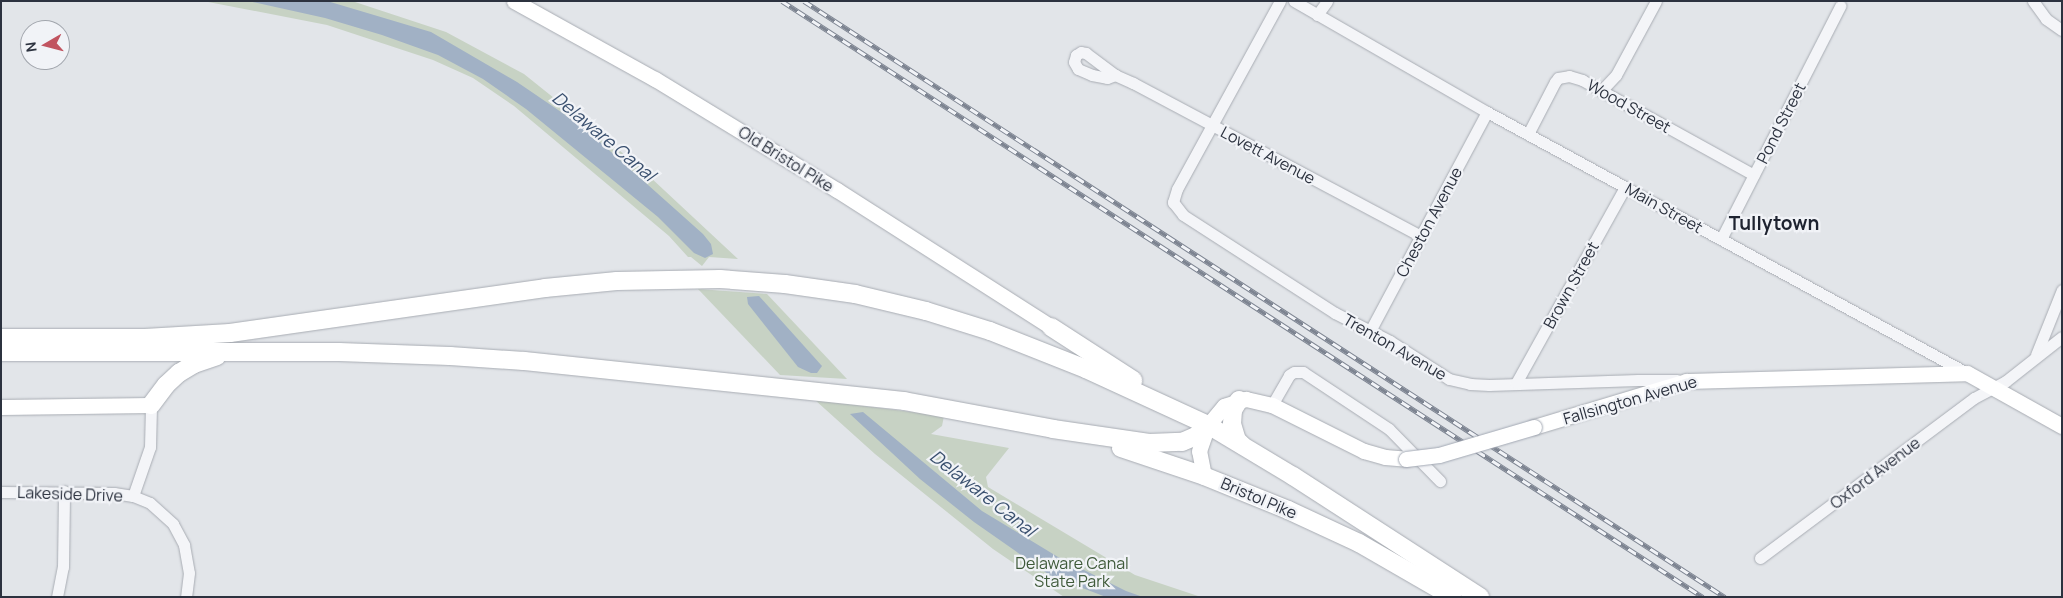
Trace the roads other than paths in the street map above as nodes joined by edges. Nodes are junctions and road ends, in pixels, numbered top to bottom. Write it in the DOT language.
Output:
graph roads {
  1 [pos="514,1"];
  2 [pos="1280,1"];
  3 [pos="1294,1"];
  4 [pos="1327,1"];
  5 [pos="1656,1"];
  6 [pos="2033,1"];
  7 [pos="1840,6"];
  8 [pos="1317,15"];
  9 [pos="2062,30"];
  10 [pos="1115,75"];
  11 [pos="1601,91"];
  12 [pos="1487,112"];
  13 [pos="1212,125"];
  14 [pos="1528,134"];
  15 [pos="1754,175"];
  16 [pos="1625,187"];
  17 [pos="1421,236"];
  18 [pos="1721,239"];
  19 [pos="2062,290"];
  20 [pos="1051,327"];
  21 [pos="1370,331"];
  22 [pos="2062,337"];
  23 [pos="1,338"];
  24 [pos="1,352"];
  25 [pos="236,352"];
  26 [pos="2036,355"];
  27 [pos="1967,373"];
  28 [pos="1686,381"];
  29 [pos="1516,383"];
  30 [pos="1990,388"];
  31 [pos="1238,400"];
  32 [pos="151,405"];
  33 [pos="1272,405"];
  34 [pos="1,407"];
  35 [pos="1183,413"];
  36 [pos="1208,425"];
  37 [pos="2062,426"];
  38 [pos="1053,429"];
  39 [pos="1244,447"];
  40 [pos="1204,476"];
  41 [pos="1440,481"];
  42 [pos="64,491"];
  43 [pos="1,492"];
  44 [pos="133,496"];
  45 [pos="1760,558"];
  46 [pos="57,597"];
  47 [pos="186,597"];
  48 [pos="1453,597"];
  49 [pos="1480,597"];
  1 -- 20 [label="main road, Old Bristol Pike"];
  2 -- 13 [label="street"];
  3 -- 8 [label="street, Main Street"];
  4 -- 8 [label="street"];
  5 -- 11 [label="street"];
  6 -- 9 [label="street"];
  7 -- 15 [label="street, Pond Street"];
  8 -- 12 [label="street, Main Street"];
  10 -- 13 [label="street, Lovett Avenue"];
  11 -- 14 [label="street, Wood Street"];
  11 -- 15 [label="street, Wood Street"];
  12 -- 14 [label="street, Main Street"];
  12 -- 17 [label="street, Cheston Avenue"];
  13 -- 17 [label="street, Lovett Avenue"];
  13 -- 21 [label="street, Trenton Avenue"];
  14 -- 16 [label="street, Main Street"];
  15 -- 18 [label="street, Pond Street"];
  16 -- 18 [label="street, Main Street"];
  16 -- 29 [label="street, Brown Street"];
  17 -- 21 [label="street, Cheston Avenue"];
  18 -- 27 [label="street, Main Street"];
  19 -- 26 [label="street"];
  20 -- 35 [label="highway"];
  21 -- 29 [label="street, Trenton Avenue"];
  22 -- 26 [label="street, Oxford Avenue"];
  23 -- 35 [label="highway"];
  24 -- 25 [label="highway"];
  25 -- 32 [label="highway"];
  25 -- 38 [label="highway"];
  26 -- 30 [label="street, Oxford Avenue"];
  27 -- 28 [label="main road, Fallsington Avenue"];
  27 -- 30 [label="main road, Main Street"];
  28 -- 29 [label="street, Trenton Avenue"];
  28 -- 33 [label="main road, Fallsington Avenue, bridge"];
  30 -- 37 [label="main road, Main Street"];
  30 -- 45 [label="street, Oxford Avenue"];
  31 -- 33 [label="main road, Fallsington Avenue"];
  31 -- 36 [label="main road"];
  31 -- 39 [label="highway"];
  32 -- 34 [label="main road"];
  32 -- 44 [label="street"];
  33 -- 41 [label="street"];
  35 -- 36 [label="highway, Bristol Pike"];
  36 -- 38 [label="highway"];
  36 -- 39 [label="highway, Bristol Pike"];
  36 -- 40 [label="main road"];
  38 -- 40 [label="highway, Bristol Pike"];
  39 -- 49 [label="highway, Bristol Pike"];
  40 -- 48 [label="highway, Bristol Pike"];
  42 -- 43 [label="street, Lakeside Drive"];
  42 -- 44 [label="street, Lakeside Drive"];
  42 -- 46 [label="street"];
  44 -- 47 [label="street, Lakeside Drive"];
}
